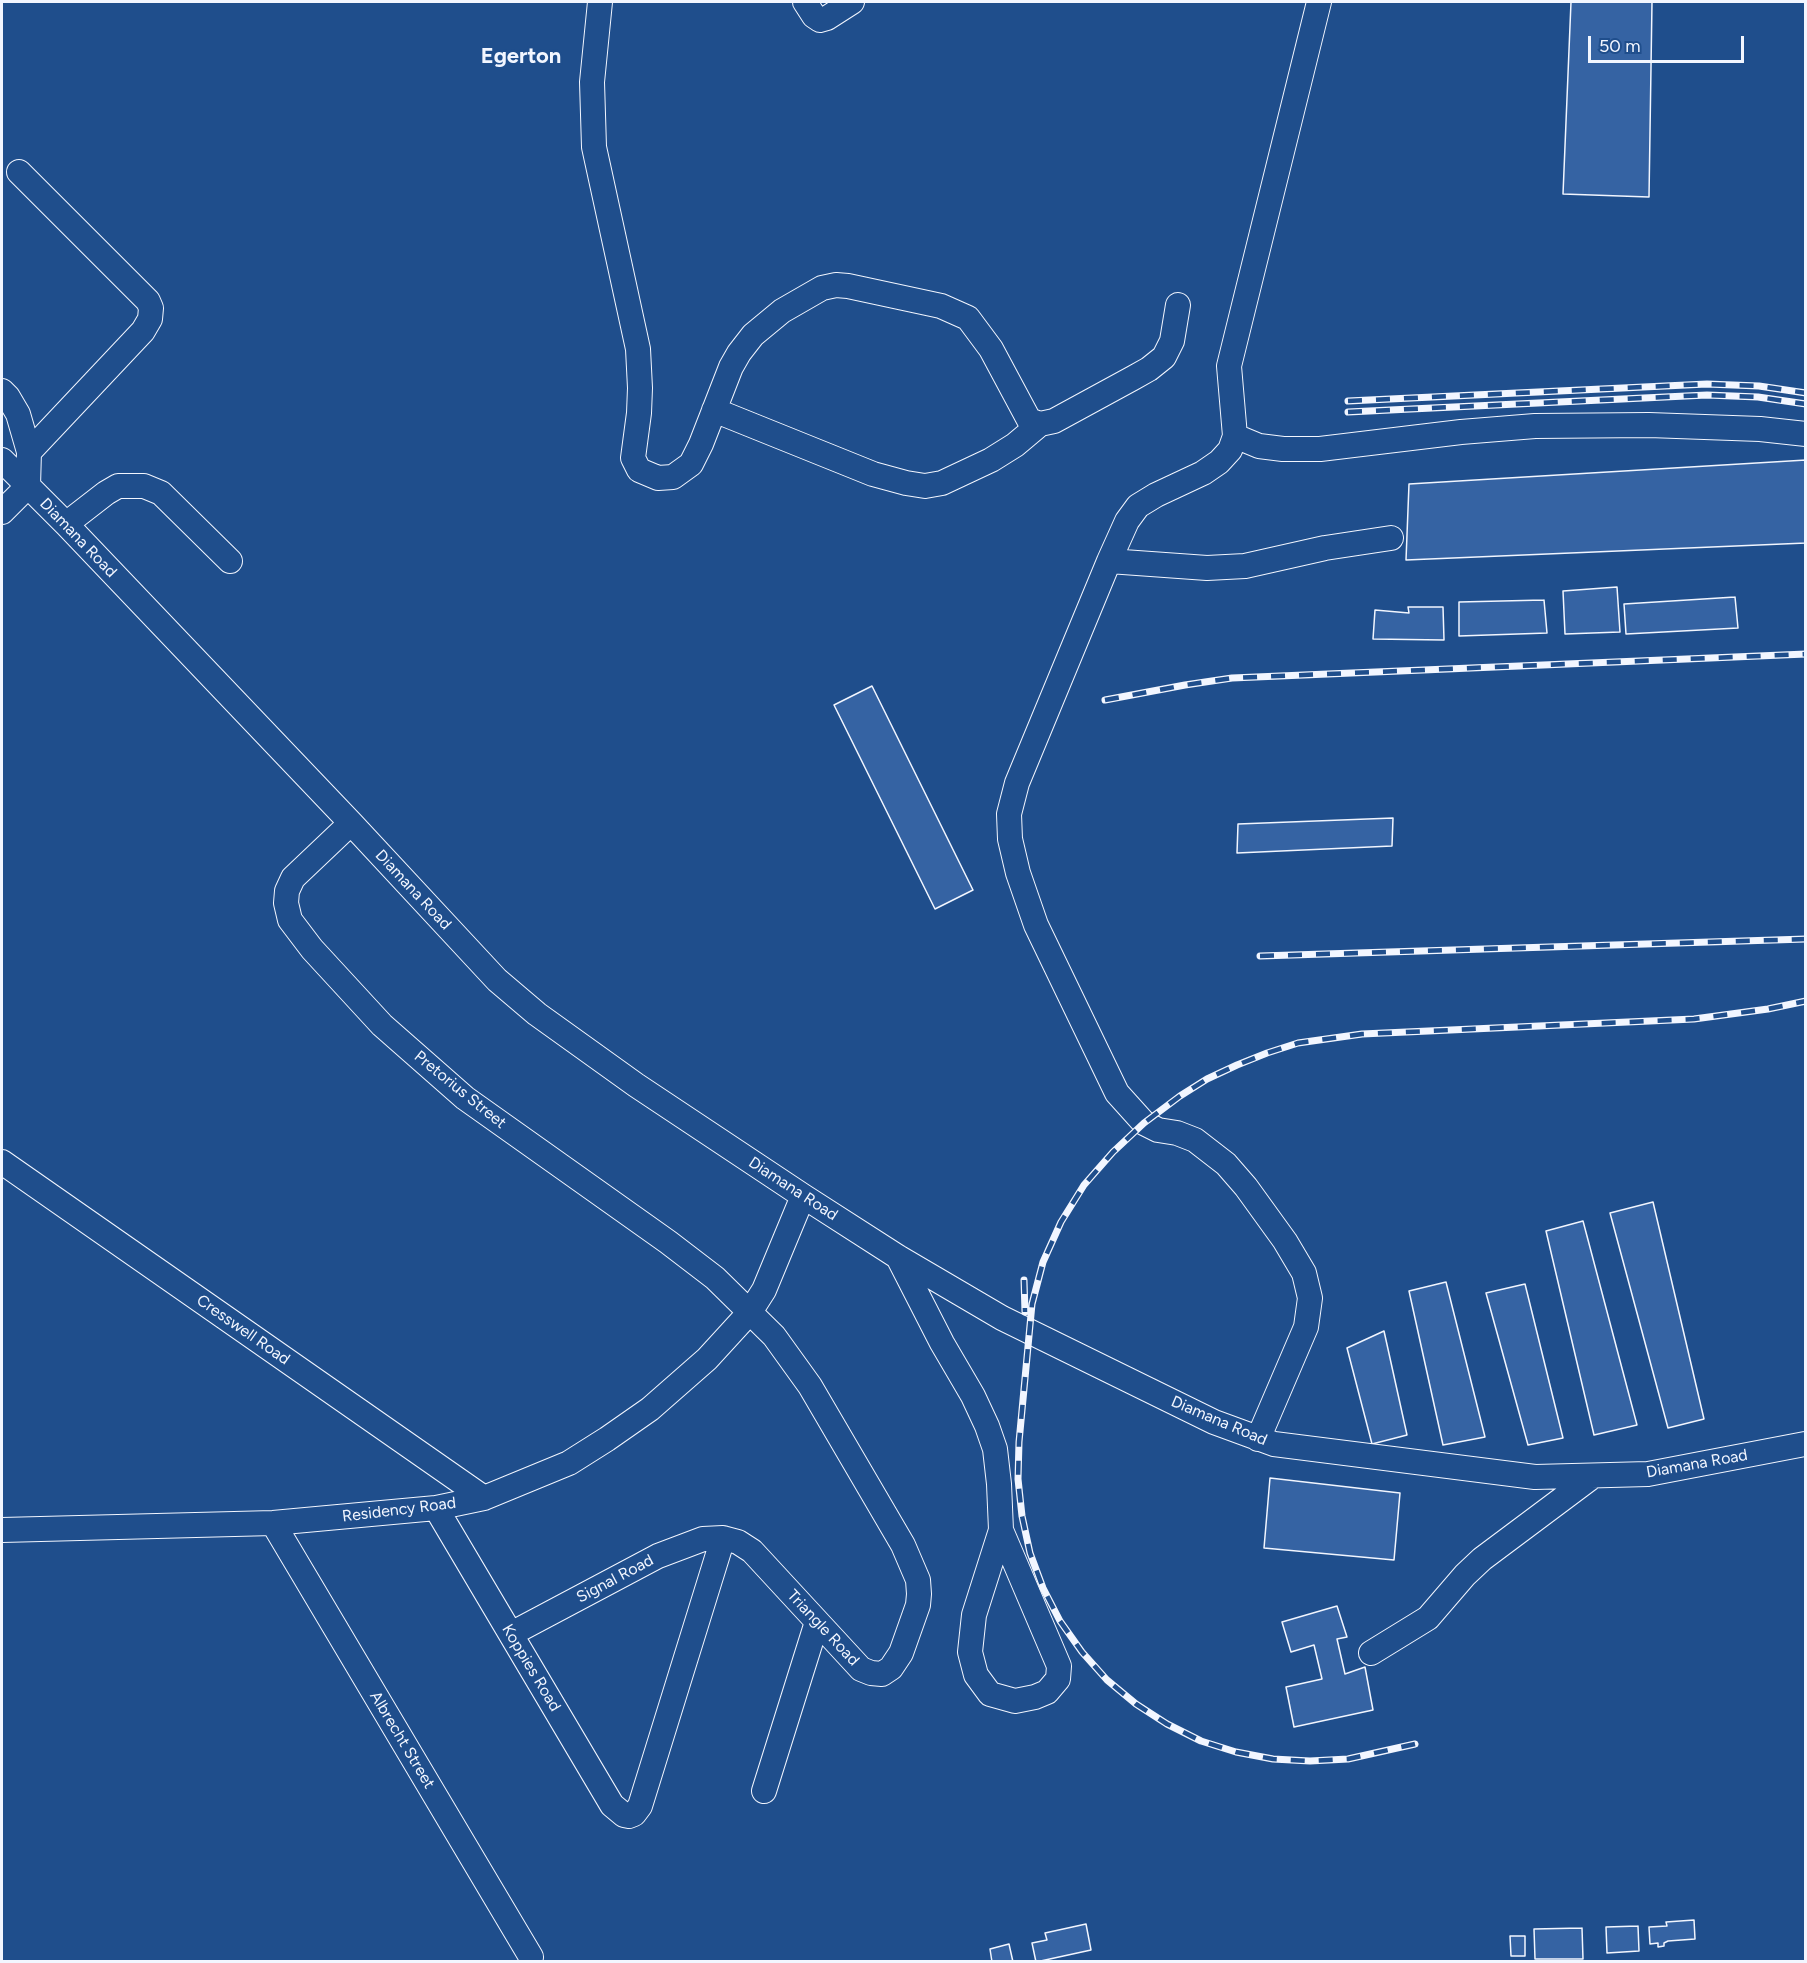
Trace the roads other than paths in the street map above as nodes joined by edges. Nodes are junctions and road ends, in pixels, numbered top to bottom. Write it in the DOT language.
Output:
graph roads {
  1 [pos="600,2"];
  2 [pos="805,2"];
  3 [pos="852,2"];
  4 [pos="1319,2"];
  5 [pos="19,172"];
  6 [pos="1178,305"];
  7 [pos="2,390"];
  8 [pos="714,411"];
  9 [pos="1040,424"];
  10 [pos="1806,434"];
  11 [pos="1235,436"];
  12 [pos="28,452"];
  13 [pos="2,460"];
  14 [pos="28,486"];
  15 [pos="2,512"];
  16 [pos="66,524"];
  17 [pos="1391,538"];
  18 [pos="230,561"];
  19 [pos="1109,561"];
  20 [pos="351,823"];
  21 [pos="2,1162"];
  22 [pos="803,1196"];
  23 [pos="898,1257"];
  24 [pos="750,1312"];
  25 [pos="1258,1439"];
  26 [pos="1805,1444"];
  27 [pos="1593,1476"];
  28 [pos="484,1498"];
  29 [pos="436,1508"];
  30 [pos="273,1523"];
  31 [pos="2,1530"];
  32 [pos="1000,1530"];
  33 [pos="723,1538"];
  34 [pos="817,1622"];
  35 [pos="511,1634"];
  36 [pos="1371,1653"];
  37 [pos="764,1791"];
  38 [pos="531,1957"];
  1 -- 8 [label="street"];
  2 -- 3 [label="street"];
  4 -- 11 [label="street"];
  5 -- 12 [label="street"];
  6 -- 9 [label="street"];
  7 -- 12 [label="street"];
  8 -- 9 [label="street"];
  8 -- 9 [label="street"];
  10 -- 11 [label="street"];
  11 -- 19 [label="street"];
  12 -- 14 [label="street"];
  13 -- 14 [label="street, Diamana Road"];
  14 -- 15 [label="street"];
  14 -- 16 [label="street, Diamana Road"];
  16 -- 18 [label="street"];
  16 -- 20 [label="street, Diamana Road"];
  17 -- 19 [label="street"];
  19 -- 25 [label="street"];
  20 -- 22 [label="street, Diamana Road"];
  20 -- 24 [label="street, Pretorius Street"];
  21 -- 28 [label="street, Cresswell Road"];
  22 -- 23 [label="street, Diamana Road"];
  22 -- 24 [label="street, Residency Road"];
  23 -- 25 [label="street, Diamana Road"];
  23 -- 32 [label="street"];
  24 -- 28 [label="street, Residency Road"];
  24 -- 34 [label="street, Triangle Road"];
  25 -- 27 [label="street, Diamana Road"];
  26 -- 27 [label="street, Diamana Road"];
  27 -- 36 [label="street"];
  28 -- 29 [label="street, Residency Road"];
  29 -- 30 [label="street, Residency Road"];
  29 -- 35 [label="street, Koppies Road"];
  30 -- 31 [label="street, Residency Road"];
  30 -- 38 [label="street, Albrecht Street"];
  32 -- 32 [label="street"];
  33 -- 34 [label="street, Triangle Road"];
  33 -- 35 [label="street, Signal Road"];
  33 -- 35 [label="street, Koppies Road"];
  34 -- 37 [label="street"];
}
